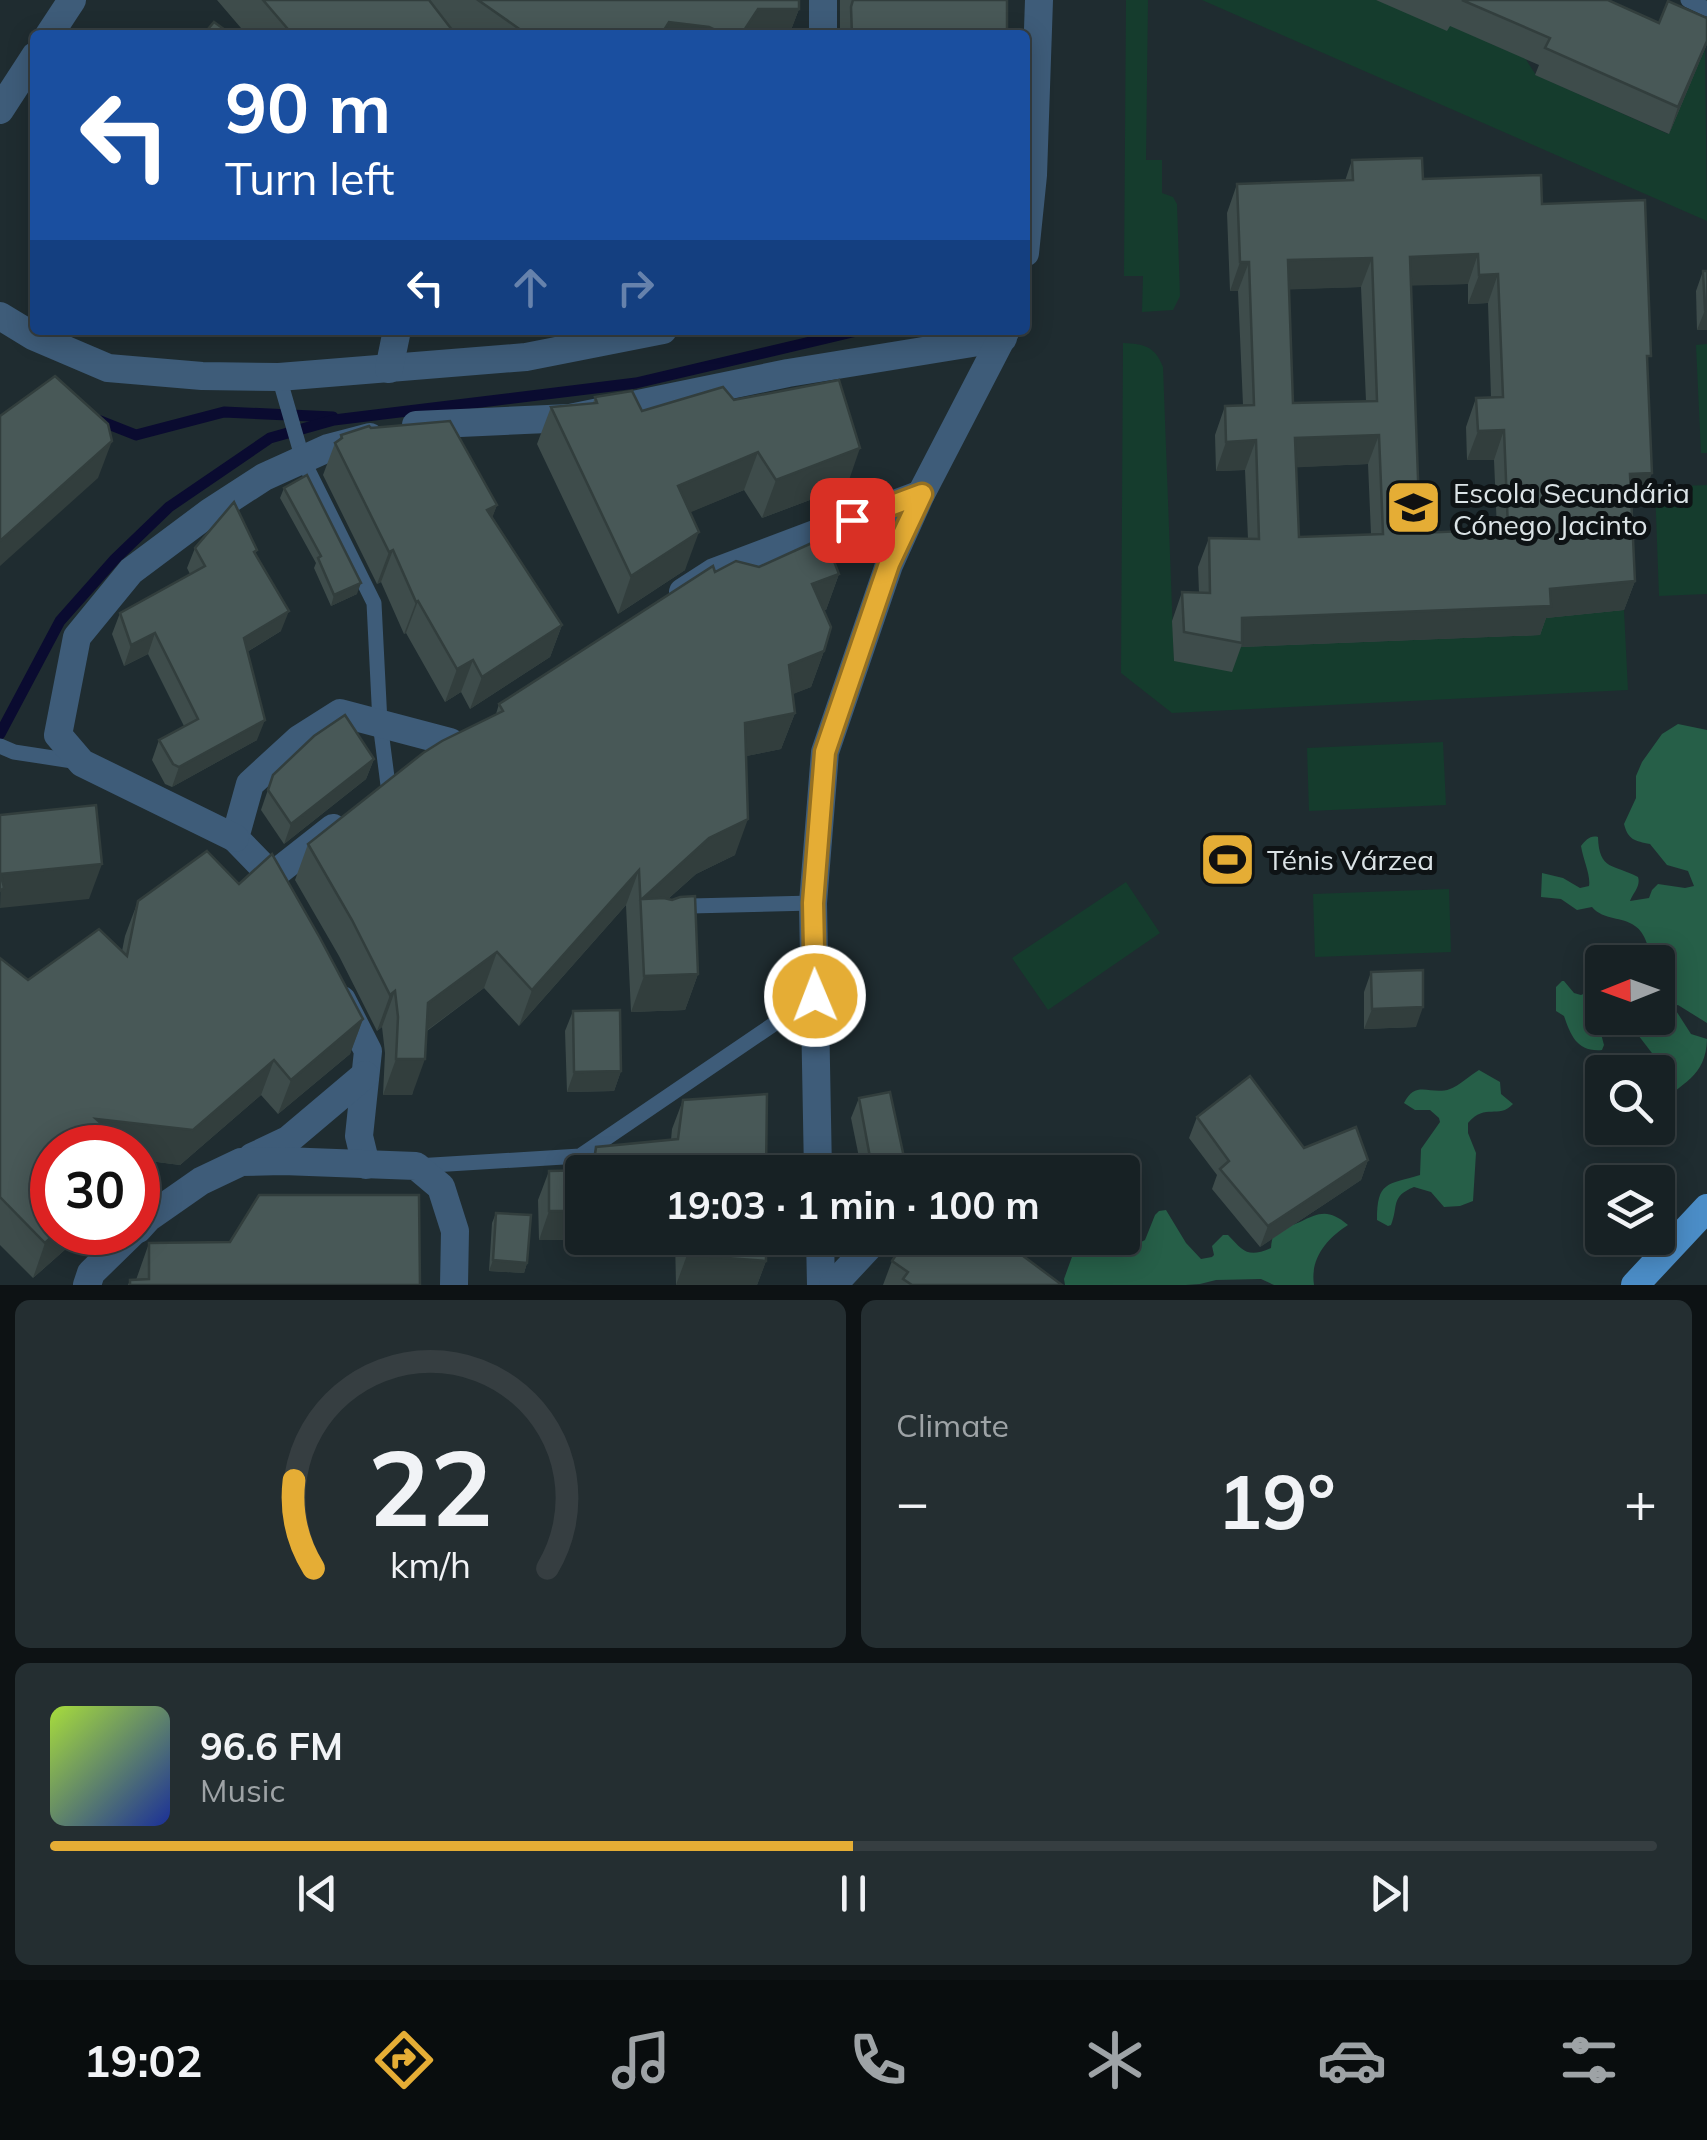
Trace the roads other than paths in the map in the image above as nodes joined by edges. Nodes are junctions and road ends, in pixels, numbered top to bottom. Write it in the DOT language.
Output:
graph roads {
  1 [pos="72,0"];
  2 [pos="823,0"];
  3 [pos="1038,0"];
  4 [pos="1688,0"];
  5 [pos="1707,9"];
  6 [pos="52,30"];
  7 [pos="823,30"];
  8 [pos="30,64"];
  9 [pos="0,110"];
  10 [pos="1030,204"];
  11 [pos="0,316"];
  12 [pos="30,334"];
  13 [pos="31,335"];
  14 [pos="396,335"];
  15 [pos="998,335"];
  16 [pos="1003,335"];
  17 [pos="609,336"];
  18 [pos="389,369"];
  19 [pos="280,377"];
  20 [pos="304,460"];
  21 [pos="922,494"];
  22 [pos="664,604"];
  23 [pos="380,724"];
  24 [pos="7,749"];
  25 [pos="82,763"];
  26 [pos="373,796"];
  27 [pos="235,838"];
  28 [pos="272,876"];
  29 [pos="813,903"];
  30 [pos="289,906"];
  31 [pos="658,925"];
  32 [pos="332,981"];
  33 [pos="815,996"];
  34 [pos="365,1075"];
  35 [pos="818,1155"];
  36 [pos="241,1162"];
  37 [pos="366,1164"];
  38 [pos="416,1166"];
  39 [pos="1707,1208"];
  40 [pos="160,1210"];
  41 [pos="110,1255"];
  42 [pos="820,1255"];
  43 [pos="860,1255"];
  44 [pos="87,1285"];
  45 [pos="454,1285"];
  46 [pos="820,1285"];
  47 [pos="833,1285"];
  48 [pos="1635,1285"];
  1 -- 6 [label="street"];
  2 -- 7 [label="street"];
  3 -- 10 [label="street"];
  4 -- 5 [label="lane"];
  8 -- 9 [label="street"];
  11 -- 12 [label="street"];
  13 -- 19 [label="street"];
  14 -- 18 [label="street"];
  15 -- 20 [label="street"];
  16 -- 21 [label="street"];
  17 -- 18 [label="street"];
  18 -- 19 [label="street"];
  19 -- 20 [label="lane"];
  20 -- 23 [label="lane"];
  20 -- 25 [label="street"];
  21 -- 22 [label="street"];
  21 -- 29 [label="street"];
  23 -- 26 [label="lane"];
  23 -- 26 [label="street"];
  23 -- 27 [label="street"];
  24 -- 25 [label="lane"];
  25 -- 27 [label="street"];
  26 -- 28 [label="street"];
  27 -- 28 [label="street"];
  28 -- 30 [label="street"];
  29 -- 31 [label="lane"];
  29 -- 33 [label="street"];
  32 -- 34 [label="street"];
  33 -- 35 [label="street"];
  33 -- 38 [label="lane"];
  34 -- 36 [label="street"];
  34 -- 37 [label="street"];
  36 -- 37 [label="street"];
  36 -- 40 [label="street"];
  37 -- 38 [label="street"];
  38 -- 45 [label="street"];
  39 -- 48 [label="main road"];
  41 -- 44 [label="street"];
  42 -- 46 [label="street"];
  43 -- 47 [label="street"];
}
